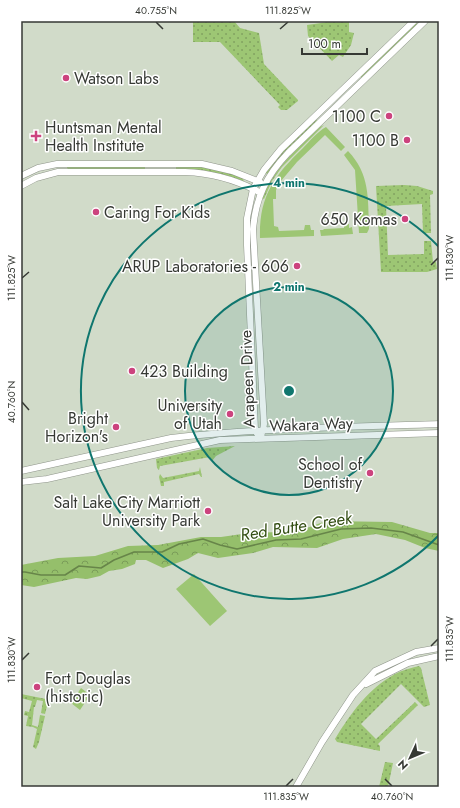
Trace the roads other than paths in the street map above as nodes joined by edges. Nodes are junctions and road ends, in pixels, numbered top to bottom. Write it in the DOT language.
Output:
graph roads {
  1 [pos="414,21"];
  2 [pos="425,21"];
  3 [pos="21,176"];
  4 [pos="257,181"];
  5 [pos="264,184"];
  6 [pos="21,186"];
  7 [pos="253,189"];
  8 [pos="261,193"];
  9 [pos="439,424"];
  10 [pos="255,430"];
  11 [pos="263,430"];
  12 [pos="439,433"];
  13 [pos="260,439"];
  14 [pos="21,471"];
  15 [pos="21,482"];
  16 [pos="439,648"];
  17 [pos="439,656"];
  18 [pos="362,686"];
  19 [pos="296,787"];
  1 -- 4 [label="street, Arapeen Drive"];
  2 -- 5 [label="street, Arapeen Drive"];
  3 -- 4 [label="street"];
  4 -- 5 [label="street"];
  4 -- 7 [label="street, Arapeen Drive"];
  5 -- 8 [label="street, Arapeen Drive"];
  6 -- 7 [label="street"];
  7 -- 8 [label="street"];
  7 -- 10 [label="street, Arapeen Drive"];
  8 -- 11 [label="street, Arapeen Drive"];
  9 -- 11 [label="street, Wakara Way"];
  10 -- 11 [label="street, Wakara Way"];
  10 -- 13 [label="street, Arapeen Drive"];
  10 -- 14 [label="street, Wakara Way"];
  11 -- 13 [label="street, Arapeen Drive"];
  12 -- 13 [label="street, Wakara Way"];
  13 -- 15 [label="street, Wakara Way"];
  16 -- 18 [label="street"];
  17 -- 18 [label="street"];
  18 -- 19 [label="street"];
}
